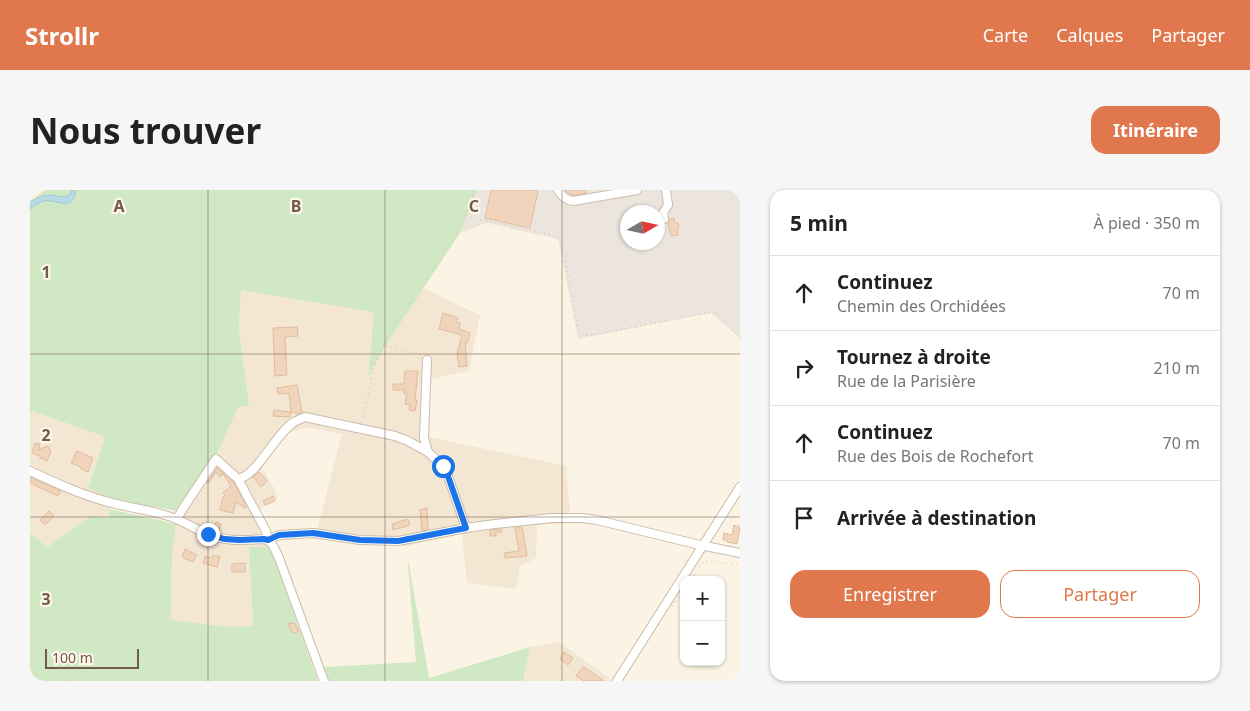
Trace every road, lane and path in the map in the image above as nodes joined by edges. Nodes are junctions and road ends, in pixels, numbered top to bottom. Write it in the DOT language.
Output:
graph roads {
  1 [pos="94,190"];
  2 [pos="474,190"];
  3 [pos="558,190"];
  4 [pos="637,190"];
  5 [pos="666,190"];
  6 [pos="665,210"];
  7 [pos="466,216"];
  8 [pos="30,272"];
  9 [pos="740,338"];
  10 [pos="384,346"];
  11 [pos="427,360"];
  12 [pos="360,428"];
  13 [pos="428,452"];
  14 [pos="30,471"];
  15 [pos="238,478"];
  16 [pos="740,487"];
  17 [pos="177,519"];
  18 [pos="466,528"];
  19 [pos="268,540"];
  20 [pos="703,546"];
  21 [pos="740,553"];
  22 [pos="740,564"];
  23 [pos="694,576"];
  24 [pos="30,638"];
  25 [pos="66,681"];
  26 [pos="324,681"];
  27 [pos="617,681"];
  1 -- 8 [label="path"];
  2 -- 7 [label="path"];
  3 -- 4 [label="street"];
  5 -- 6 [label="street"];
  7 -- 9 [label="path"];
  7 -- 10 [label="path"];
  10 -- 11 [label="path"];
  10 -- 12 [label="path"];
  11 -- 13 [label="street"];
  12 -- 13 [label="street"];
  12 -- 15 [label="street"];
  13 -- 18 [label="street"];
  14 -- 17 [label="street"];
  15 -- 17 [label="street"];
  15 -- 19 [label="street"];
  16 -- 20 [label="street"];
  17 -- 19 [label="street"];
  18 -- 19 [label="street"];
  18 -- 20 [label="street"];
  19 -- 26 [label="street"];
  20 -- 21 [label="street"];
  20 -- 27 [label="street"];
  22 -- 23 [label="path"];
  24 -- 25 [label="path"];
}
